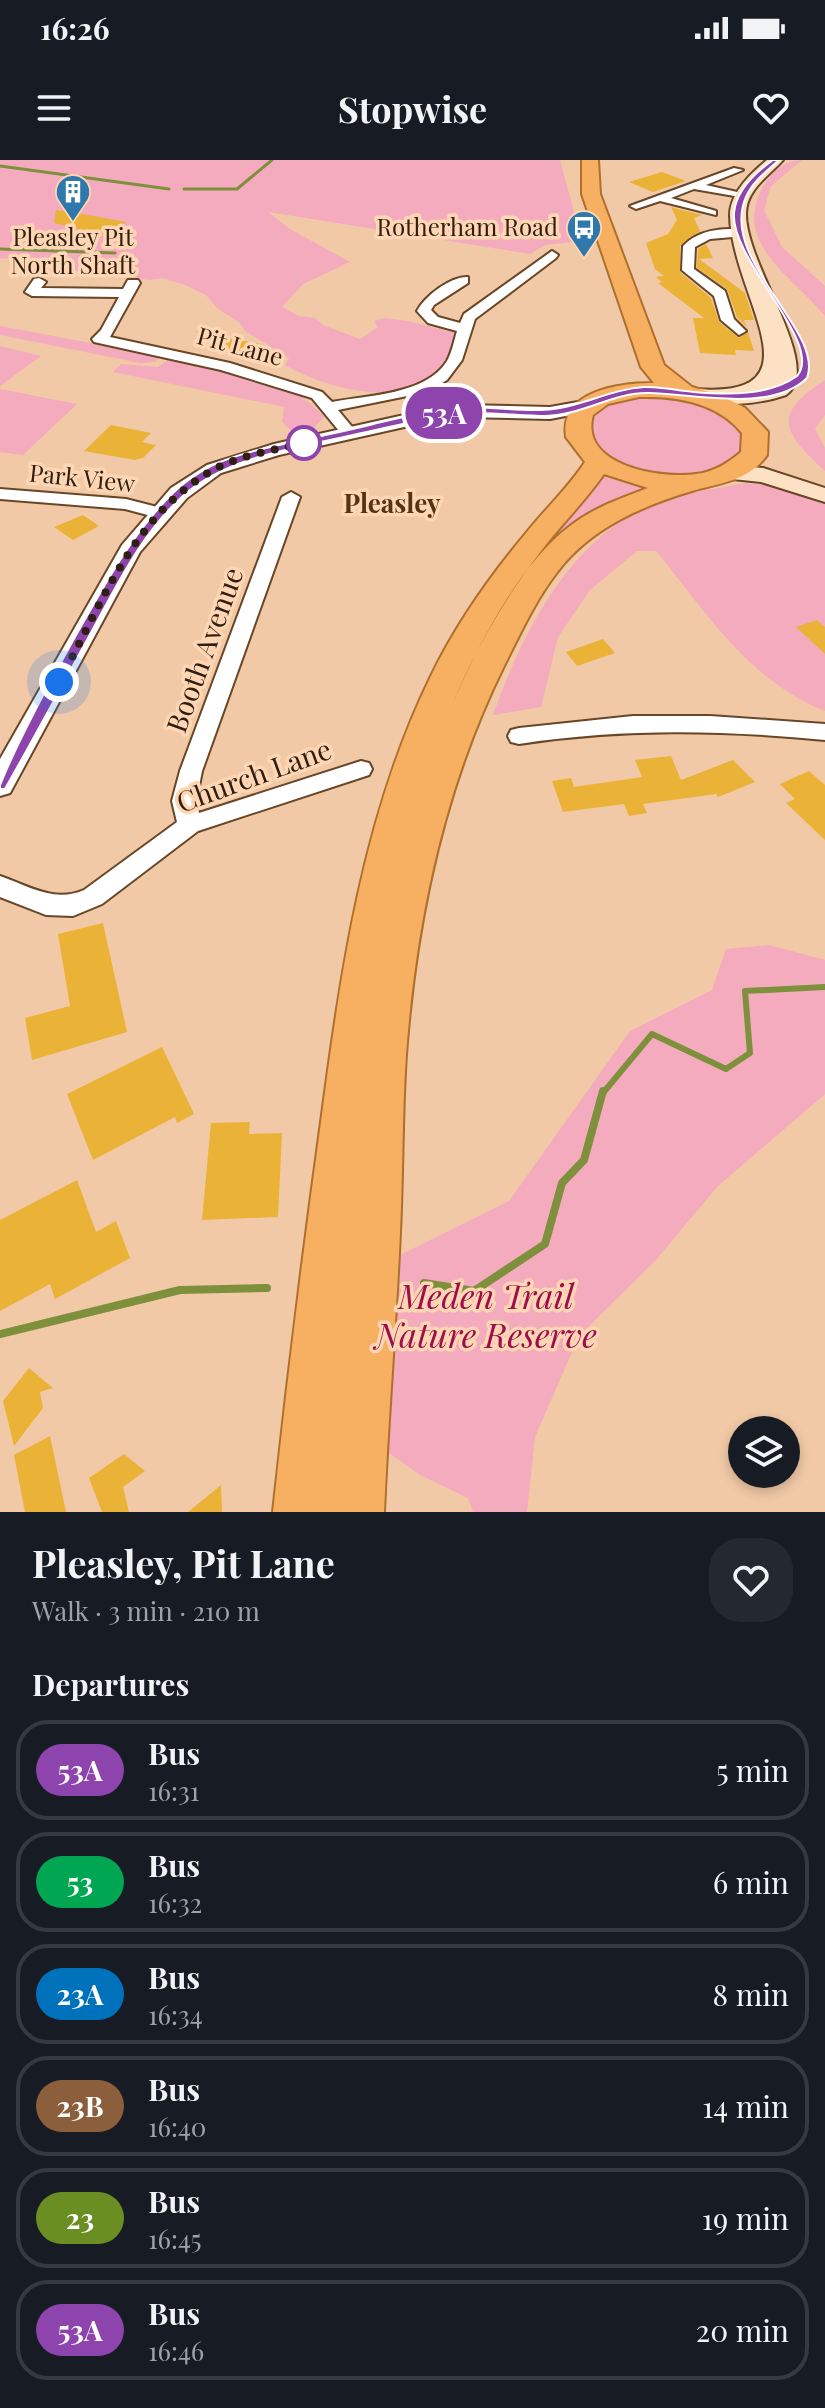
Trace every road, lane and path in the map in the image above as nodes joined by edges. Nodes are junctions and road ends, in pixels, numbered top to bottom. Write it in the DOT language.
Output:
graph roads {
  1 [pos="574,160"];
  2 [pos="590,160"];
  3 [pos="776,160"];
  4 [pos="738,170"];
  5 [pos="695,186"];
  6 [pos="742,196"];
  7 [pos="660,198"];
  8 [pos="636,206"];
  9 [pos="712,213"];
  10 [pos="740,233"];
  11 [pos="552,255"];
  12 [pos="463,280"];
  13 [pos="39,282"];
  14 [pos="465,329"];
  15 [pos="739,331"];
  16 [pos="623,342"];
  17 [pos="615,373"];
  18 [pos="689,394"];
  19 [pos="769,394"];
  20 [pos="594,403"];
  21 [pos="327,408"];
  22 [pos="516,414"];
  23 [pos="753,432"];
  24 [pos="350,434"];
  25 [pos="590,452"];
  26 [pos="731,473"];
  27 [pos="692,482"];
  28 [pos="0,494"];
  29 [pos="823,494"];
  30 [pos="291,497"];
  31 [pos="159,513"];
  32 [pos="825,732"];
  33 [pos="519,736"];
  34 [pos="361,769"];
  35 [pos="0,784"];
  36 [pos="190,825"];
  37 [pos="0,886"];
  38 [pos="303,1512"];
  39 [pos="354,1512"];
  1 -- 16 [label="highway"];
  2 -- 18 [label="highway"];
  3 -- 6 [label="main road"];
  4 -- 5 [label="street"];
  5 -- 6 [label="street"];
  5 -- 7 [label="street"];
  6 -- 10 [label="main road"];
  7 -- 8 [label="street"];
  7 -- 9 [label="street"];
  10 -- 15 [label="street"];
  10 -- 19 [label="main road"];
  11 -- 14 [label="street"];
  12 -- 14 [label="street"];
  13 -- 21 [label="street, Pit Lane"];
  14 -- 21 [label="street"];
  17 -- 20 [label="highway"];
  18 -- 19 [label="main road"];
  18 -- 20 [label="highway"];
  18 -- 23 [label="highway"];
  19 -- 23 [label="main road"];
  20 -- 22 [label="street"];
  20 -- 25 [label="highway"];
  21 -- 24 [label="street, Pit Lane"];
  22 -- 24 [label="street"];
  22 -- 25 [label="street"];
  23 -- 26 [label="highway"];
  23 -- 29 [label="main road"];
  24 -- 31 [label="street"];
  25 -- 27 [label="highway"];
  25 -- 38 [label="highway"];
  26 -- 27 [label="highway"];
  26 -- 29 [label="main road"];
  27 -- 39 [label="highway"];
  28 -- 31 [label="street, Park View"];
  30 -- 36 [label="street, Booth Avenue"];
  31 -- 35 [label="street"];
  32 -- 33 [label="street"];
  34 -- 36 [label="street, Church Lane"];
  36 -- 37 [label="street, Church Lane"];
}
